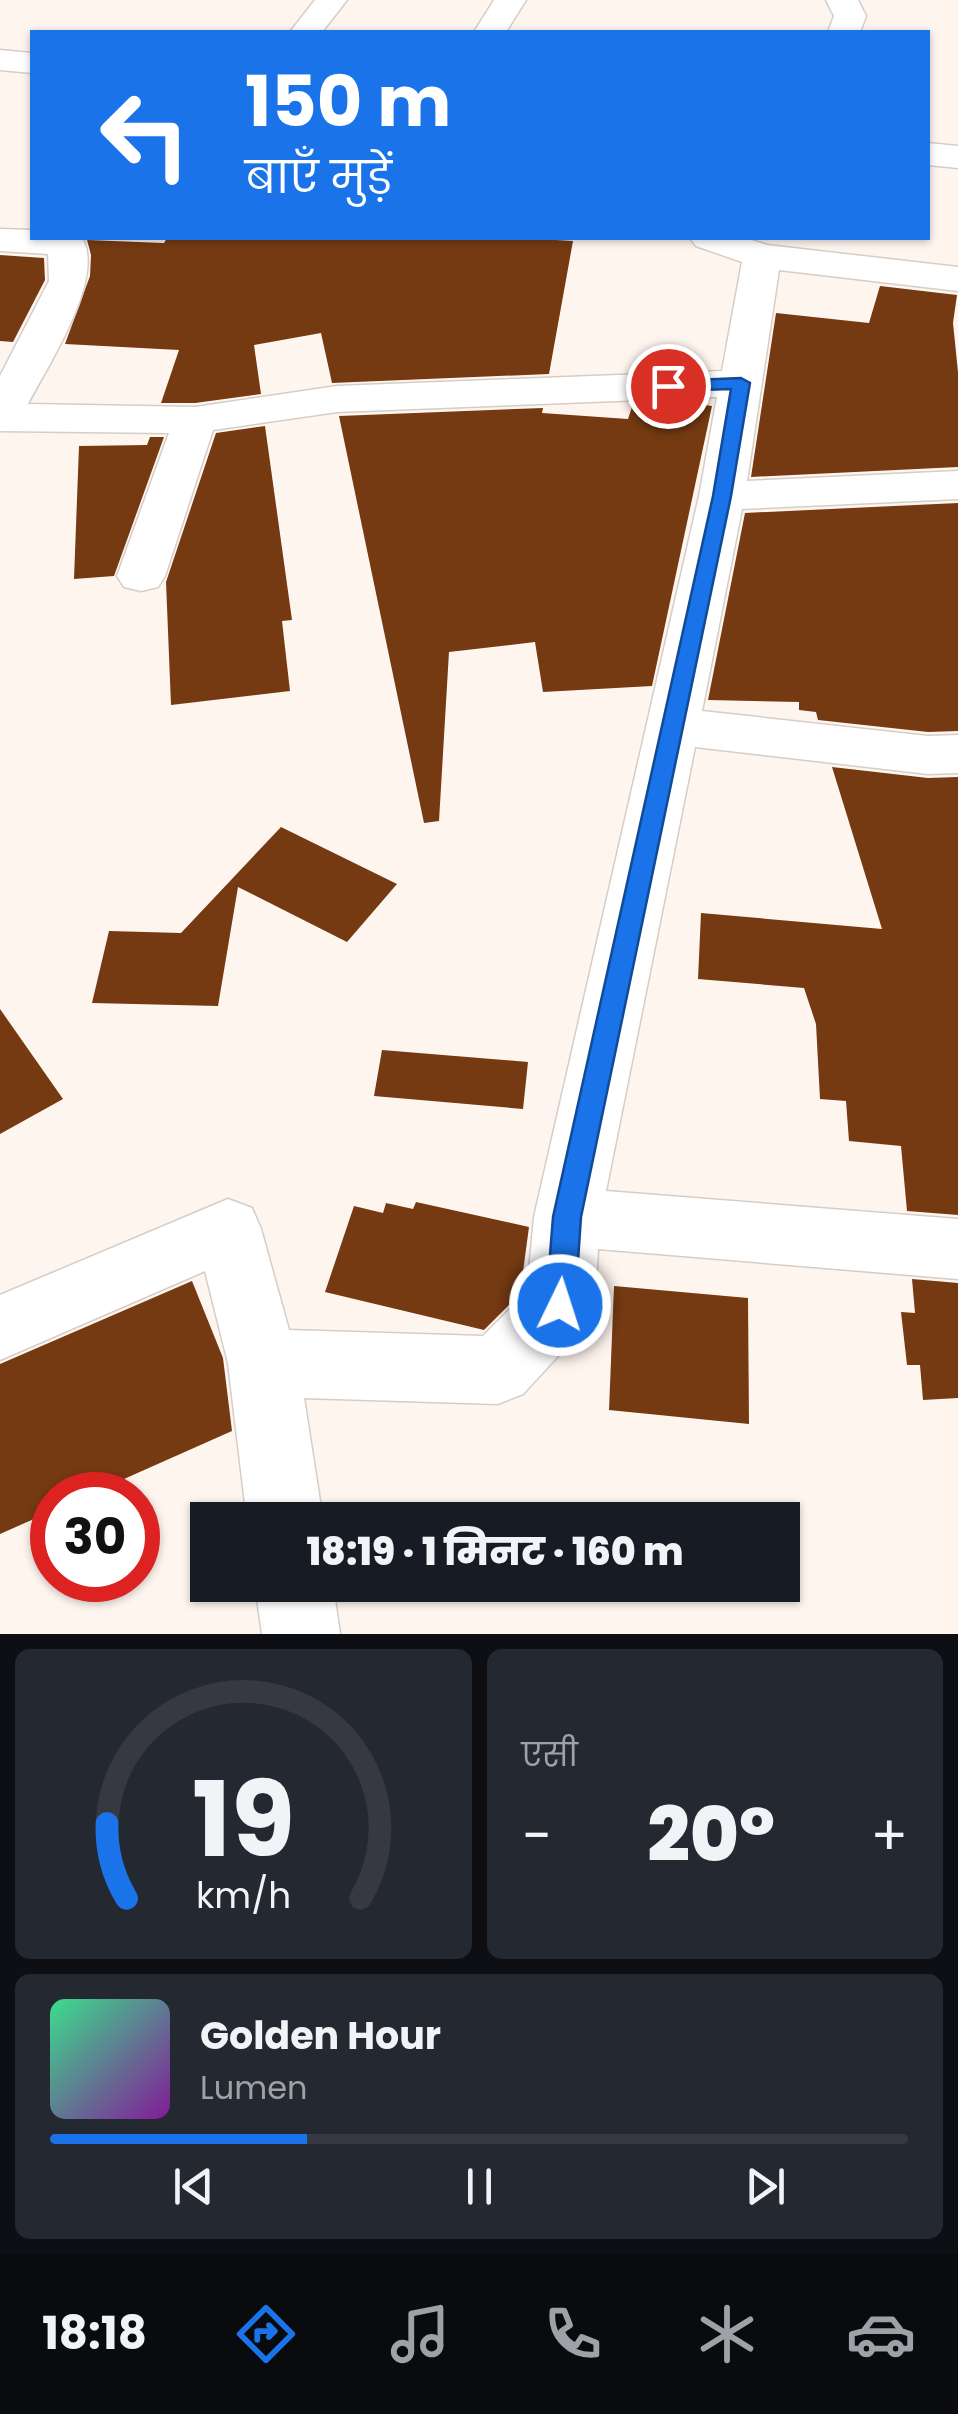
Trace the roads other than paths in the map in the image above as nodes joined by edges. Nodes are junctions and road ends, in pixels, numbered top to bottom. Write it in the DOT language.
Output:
graph roads {
  1 [pos="331,0"];
  2 [pos="510,0"];
  3 [pos="842,0"];
  4 [pos="308,30"];
  5 [pos="491,30"];
  6 [pos="845,30"];
  7 [pos="0,60"];
  8 [pos="30,63"];
  9 [pos="930,154"];
  10 [pos="958,157"];
  11 [pos="0,240"];
  12 [pos="715,240"];
  13 [pos="762,256"];
  14 [pos="958,279"];
  15 [pos="741,383"];
  16 [pos="0,417"];
  17 [pos="195,420"];
  18 [pos="722,496"];
  19 [pos="956,507"];
  20 [pos="141,576"];
  21 [pos="673,726"];
  22 [pos="958,754"];
  23 [pos="567,1217"];
  24 [pos="958,1250"];
  25 [pos="0,1328"];
  26 [pos="262,1363"];
  27 [pos="282,1502"];
  28 [pos="296,1602"];
  29 [pos="301,1634"];
  1 -- 4 [label="street"];
  2 -- 5 [label="street"];
  3 -- 6 [label="street"];
  7 -- 8 [label="street"];
  9 -- 10 [label="street"];
  11 -- 16 [label="street"];
  12 -- 13 [label="street"];
  13 -- 14 [label="street"];
  13 -- 15 [label="street"];
  15 -- 17 [label="street"];
  15 -- 18 [label="street"];
  16 -- 17 [label="street"];
  17 -- 20 [label="street"];
  18 -- 19 [label="street"];
  18 -- 21 [label="street"];
  21 -- 22 [label="street"];
  21 -- 23 [label="street"];
  23 -- 24 [label="street"];
  23 -- 26 [label="street"];
  25 -- 26 [label="street"];
  26 -- 27 [label="street"];
  28 -- 29 [label="street"];
}
